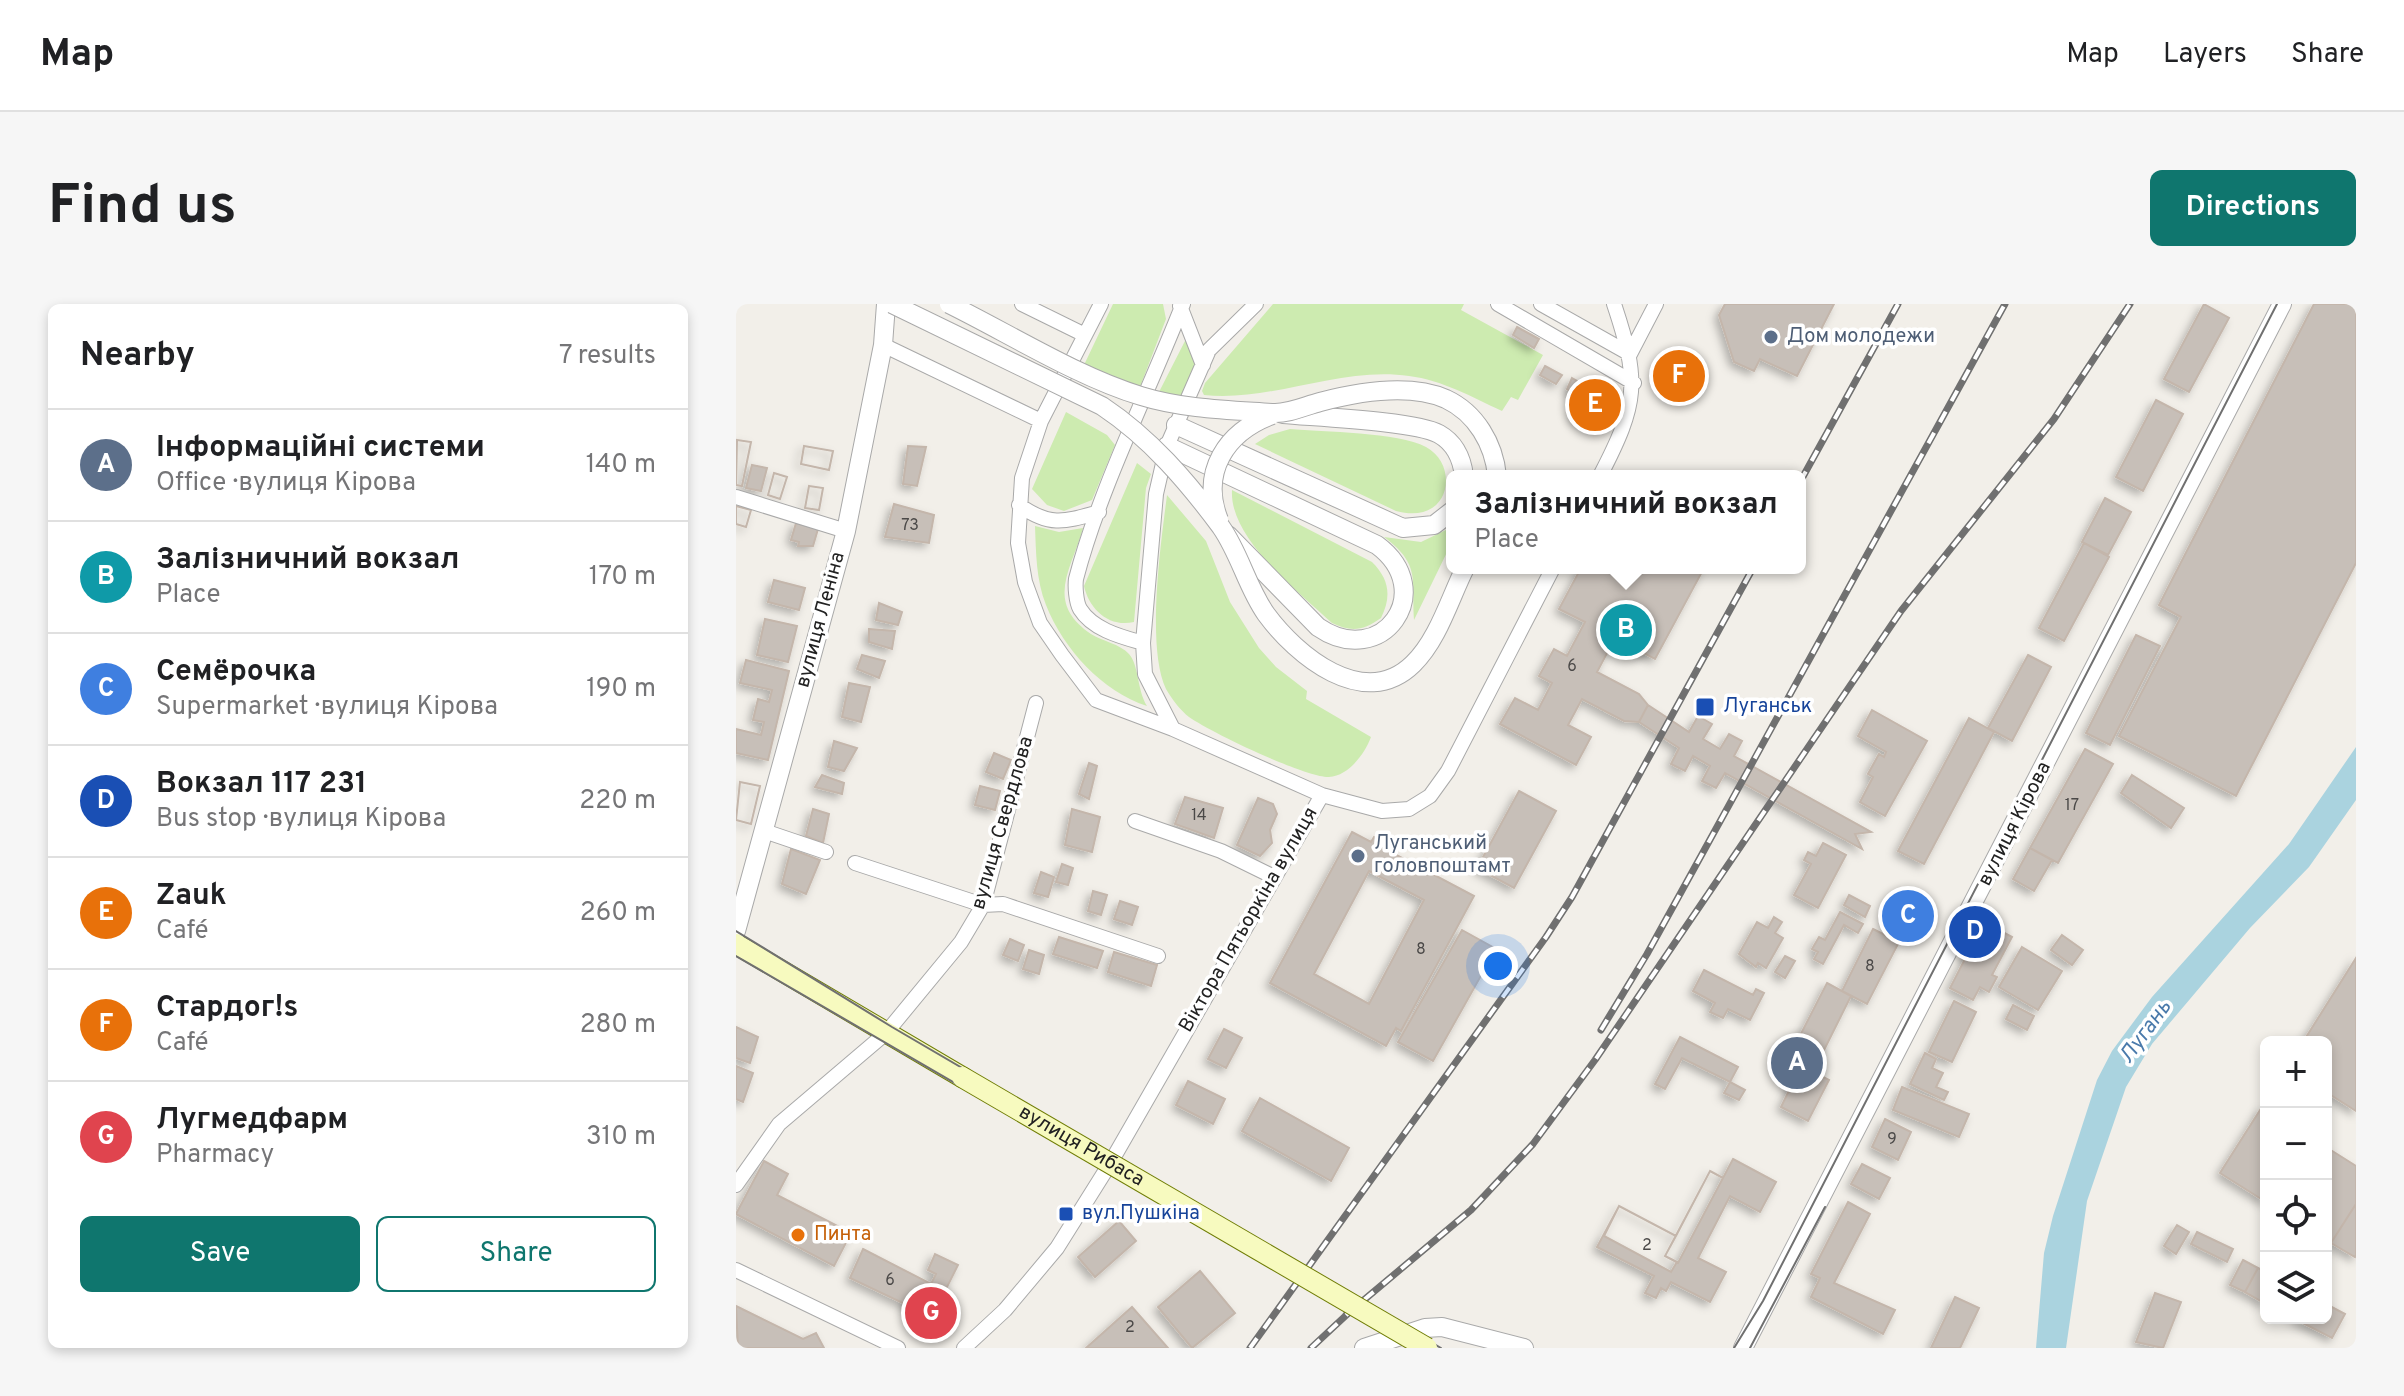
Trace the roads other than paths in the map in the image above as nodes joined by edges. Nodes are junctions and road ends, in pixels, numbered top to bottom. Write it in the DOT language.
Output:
graph roads {
  1 [pos="886,304"];
  2 [pos="892,304"];
  3 [pos="949,304"];
  4 [pos="1022,304"];
  5 [pos="1101,304"];
  6 [pos="1256,304"];
  7 [pos="1498,304"];
  8 [pos="1541,304"];
  9 [pos="1614,304"];
  10 [pos="1656,304"];
  11 [pos="2282,304"];
  12 [pos="1180,305"];
  13 [pos="1085,335"];
  14 [pos="883,345"];
  15 [pos="1630,354"];
  16 [pos="1203,365"];
  17 [pos="1634,383"];
  18 [pos="1278,413"];
  19 [pos="1041,421"];
  20 [pos="1176,425"];
  21 [pos="1167,446"];
  22 [pos="1463,470"];
  23 [pos="1497,470"];
  24 [pos="1603,470"];
  25 [pos="736,497"];
  26 [pos="1019,505"];
  27 [pos="1099,512"];
  28 [pos="1446,516"];
  29 [pos="1223,530"];
  30 [pos="846,531"];
  31 [pos="1462,574"];
  32 [pos="1550,574"];
  33 [pos="1143,643"];
  34 [pos="1036,703"];
  35 [pos="1173,729"];
  36 [pos="1322,795"];
  37 [pos="1135,821"];
  38 [pos="764,831"];
  39 [pos="826,852"];
  40 [pos="855,863"];
  41 [pos="1274,877"];
  42 [pos="983,905"];
  43 [pos="736,931"];
  44 [pos="736,944"];
  45 [pos="1158,956"];
  46 [pos="886,1033"];
  47 [pos="736,1185"];
  48 [pos="736,1270"];
  49 [pos="1740,1347"];
  50 [pos="898,1348"];
  51 [pos="964,1348"];
  52 [pos="1364,1348"];
  53 [pos="1427,1348"];
  54 [pos="1524,1348"];
  1 -- 14 [label="street, вулиця Леніна"];
  2 -- 29 [label="street, bridge"];
  3 -- 18 [label="street, bridge"];
  4 -- 13 [label="street"];
  5 -- 13 [label="street"];
  6 -- 16 [label="street"];
  7 -- 17 [label="street"];
  8 -- 15 [label="street"];
  9 -- 15 [label="street"];
  10 -- 15 [label="street"];
  11 -- 49 [label="street, вулиця Кірова"];
  12 -- 16 [label="street"];
  12 -- 27 [label="street"];
  13 -- 19 [label="street"];
  14 -- 19 [label="street"];
  14 -- 30 [label="street, вулиця Леніна"];
  15 -- 17 [label="street"];
  16 -- 20 [label="street"];
  17 -- 24 [label="street"];
  18 -- 22 [label="street, bridge"];
  18 -- 23 [label="street, bridge"];
  18 -- 29 [label="street, bridge"];
  19 -- 26 [label="street"];
  20 -- 21 [label="street"];
  20 -- 28 [label="street"];
  21 -- 29 [label="street, bridge"];
  21 -- 33 [label="street"];
  25 -- 30 [label="street"];
  26 -- 27 [label="street"];
  26 -- 35 [label="street"];
  27 -- 33 [label="street"];
  29 -- 31 [label="street, bridge"];
  30 -- 38 [label="street, вулиця Леніна"];
  32 -- 36 [label="street, Віктора Пятьоркіна вулиця"];
  33 -- 35 [label="street"];
  34 -- 42 [label="street, вулиця Свердлова"];
  35 -- 36 [label="street"];
  36 -- 41 [label="street, Віктора Пятьоркіна вулиця"];
  37 -- 41 [label="street"];
  38 -- 39 [label="street"];
  38 -- 43 [label="street, вулиця Леніна"];
  40 -- 42 [label="street"];
  41 -- 51 [label="street, Віктора Пятьоркіна вулиця"];
  42 -- 45 [label="street"];
  42 -- 46 [label="street, вулиця Свердлова"];
  44 -- 46 [label="main road, вулиця Рибаса"];
  46 -- 47 [label="street, вулиця Свердлова"];
  46 -- 53 [label="main road, вулиця Рибаса, bridge"];
  48 -- 50 [label="street"];
  52 -- 54 [label="street"];
}
